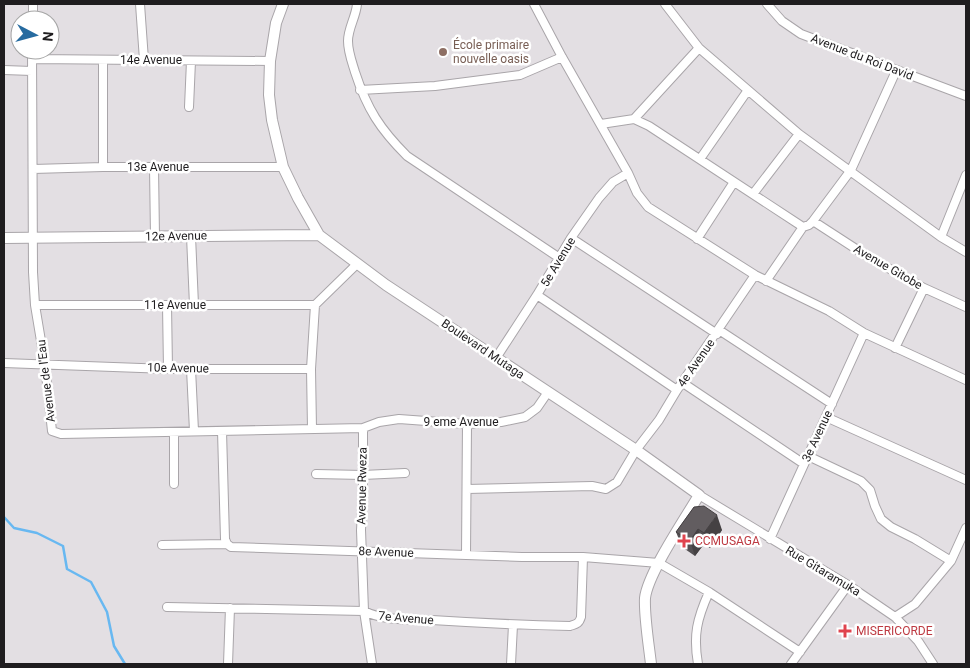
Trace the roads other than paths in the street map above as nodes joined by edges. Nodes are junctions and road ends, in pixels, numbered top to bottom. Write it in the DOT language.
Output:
graph roads {
  1 [pos="140,4"];
  2 [pos="283,4"];
  3 [pos="357,4"];
  4 [pos="534,4"];
  5 [pos="665,4"];
  6 [pos="767,4"];
  7 [pos="699,48"];
  8 [pos="562,57"];
  9 [pos="60,59"];
  10 [pos="32,60"];
  11 [pos="103,60"];
  12 [pos="144,60"];
  13 [pos="191,61"];
  14 [pos="270,62"];
  15 [pos="4,70"];
  16 [pos="32,71"];
  17 [pos="896,71"];
  18 [pos="360,90"];
  19 [pos="748,90"];
  20 [pos="966,96"];
  21 [pos="189,107"];
  22 [pos="634,119"];
  23 [pos="601,124"];
  24 [pos="799,134"];
  25 [pos="700,159"];
  26 [pos="103,167"];
  27 [pos="154,167"];
  28 [pos="283,167"];
  29 [pos="33,169"];
  30 [pos="851,170"];
  31 [pos="628,173"];
  32 [pos="966,175"];
  33 [pos="734,182"];
  34 [pos="753,194"];
  35 [pos="813,221"];
  36 [pos="803,226"];
  37 [pos="319,235"];
  38 [pos="191,236"];
  39 [pos="156,237"];
  40 [pos="941,237"];
  41 [pos="4,238"];
  42 [pos="34,238"];
  43 [pos="571,238"];
  44 [pos="697,239"];
  45 [pos="966,252"];
  46 [pos="560,258"];
  47 [pos="357,264"];
  48 [pos="755,274"];
  49 [pos="766,281"];
  50 [pos="924,288"];
  51 [pos="537,295"];
  52 [pos="315,304"];
  53 [pos="36,305"];
  54 [pos="167,305"];
  55 [pos="194,305"];
  56 [pos="966,307"];
  57 [pos="718,332"];
  58 [pos="864,333"];
  59 [pos="896,348"];
  60 [pos="496,358"];
  61 [pos="4,363"];
  62 [pos="45,365"];
  63 [pos="168,369"];
  64 [pos="191,369"];
  65 [pos="311,369"];
  66 [pos="966,380"];
  67 [pos="682,383"];
  68 [pos="677,390"];
  69 [pos="548,392"];
  70 [pos="832,404"];
  71 [pos="826,417"];
  72 [pos="467,424"];
  73 [pos="363,428"];
  74 [pos="312,429"];
  75 [pos="194,431"];
  76 [pos="222,431"];
  77 [pos="174,432"];
  78 [pos="636,450"];
  79 [pos="806,460"];
  80 [pos="405,473"];
  81 [pos="316,474"];
  82 [pos="363,475"];
  83 [pos="966,480"];
  84 [pos="174,484"];
  85 [pos="467,489"];
  86 [pos="699,495"];
  87 [pos="966,528"];
  88 [pos="770,539"];
  89 [pos="227,544"];
  90 [pos="162,545"];
  91 [pos="363,550"];
  92 [pos="466,555"];
  93 [pos="583,557"];
  94 [pos="951,561"];
  95 [pos="659,563"];
  96 [pos="848,585"];
  97 [pos="709,592"];
  98 [pos="167,607"];
  99 [pos="230,608"];
  100 [pos="364,611"];
  101 [pos="895,617"];
  102 [pos="513,625"];
  103 [pos="800,652"];
  104 [pos="228,664"];
  105 [pos="372,664"];
  106 [pos="511,664"];
  107 [pos="651,664"];
  108 [pos="698,664"];
  109 [pos="791,664"];
  110 [pos="933,664"];
  1 -- 12 [label="street"];
  2 -- 14 [label="street, Boulevard Mutaga"];
  3 -- 18 [label="street"];
  4 -- 8 [label="street"];
  5 -- 7 [label="street"];
  6 -- 17 [label="street, Avenue du Roi David"];
  7 -- 19 [label="street"];
  7 -- 22 [label="street"];
  8 -- 18 [label="street"];
  8 -- 23 [label="street"];
  9 -- 11 [label="street, 14e Avenue"];
  10 -- 16 [label="street, Avenue de l'Eau"];
  11 -- 12 [label="street, 14e Avenue"];
  11 -- 26 [label="street"];
  12 -- 13 [label="street, 14e Avenue"];
  13 -- 14 [label="street, 14e Avenue"];
  13 -- 21 [label="street"];
  14 -- 28 [label="street, Boulevard Mutaga"];
  15 -- 16 [label="street"];
  16 -- 29 [label="street, Avenue de l'Eau"];
  17 -- 20 [label="street, Avenue du Roi David"];
  17 -- 30 [label="street"];
  18 -- 46 [label="street"];
  19 -- 24 [label="street"];
  19 -- 25 [label="street"];
  22 -- 23 [label="street"];
  22 -- 25 [label="street"];
  23 -- 31 [label="street"];
  24 -- 30 [label="street"];
  24 -- 34 [label="street"];
  25 -- 33 [label="street"];
  26 -- 27 [label="street, 13e Avenue"];
  26 -- 29 [label="street, 13e Avenue"];
  27 -- 28 [label="street, 13e Avenue"];
  27 -- 39 [label="street"];
  28 -- 37 [label="street, Boulevard Mutaga"];
  29 -- 42 [label="street, Avenue de l'Eau"];
  30 -- 35 [label="street"];
  30 -- 40 [label="street"];
  31 -- 43 [label="street, 5e Avenue"];
  31 -- 44 [label="street"];
  32 -- 40 [label="street"];
  33 -- 34 [label="street"];
  33 -- 44 [label="street"];
  34 -- 36 [label="street"];
  35 -- 36 [label="street"];
  35 -- 50 [label="street, Avenue Gitobe"];
  36 -- 49 [label="street"];
  37 -- 38 [label="street, 12e Avenue"];
  37 -- 47 [label="street, Boulevard Mutaga"];
  38 -- 39 [label="street, 12e Avenue"];
  38 -- 55 [label="street"];
  39 -- 42 [label="street, 12e Avenue"];
  40 -- 45 [label="street"];
  41 -- 42 [label="street, 12e Avenue"];
  42 -- 53 [label="street, Avenue de l'Eau"];
  43 -- 46 [label="street, 5e Avenue"];
  43 -- 57 [label="street"];
  44 -- 48 [label="street"];
  46 -- 51 [label="street, 5e Avenue"];
  47 -- 52 [label="street"];
  47 -- 60 [label="street, Boulevard Mutaga"];
  48 -- 49 [label="street"];
  48 -- 57 [label="street, 4e Avenue"];
  49 -- 58 [label="street"];
  50 -- 56 [label="street, Avenue Gitobe"];
  50 -- 59 [label="street"];
  51 -- 60 [label="street, 5e Avenue"];
  51 -- 68 [label="street"];
  52 -- 55 [label="street, 11e Avenue"];
  52 -- 65 [label="street"];
  53 -- 54 [label="street, 11e Avenue"];
  53 -- 62 [label="street, Avenue de l'Eau"];
  54 -- 55 [label="street, 11e Avenue"];
  54 -- 63 [label="street"];
  57 -- 67 [label="street, 4e Avenue"];
  57 -- 70 [label="street"];
  58 -- 59 [label="street"];
  58 -- 70 [label="street, 3e Avenue"];
  59 -- 66 [label="street"];
  60 -- 69 [label="street, Boulevard Mutaga"];
  61 -- 62 [label="street, 10e Avenue"];
  62 -- 63 [label="street, 10e Avenue"];
  62 -- 77 [label="street, Avenue de l'Eau"];
  63 -- 64 [label="street, 10e Avenue"];
  64 -- 65 [label="street, 10e Avenue"];
  64 -- 75 [label="street"];
  65 -- 74 [label="street"];
  67 -- 68 [label="street, 4e Avenue"];
  67 -- 79 [label="street"];
  68 -- 78 [label="street, 4e Avenue"];
  69 -- 72 [label="street, 9 eme Avenue"];
  69 -- 78 [label="street, Boulevard Mutaga"];
  70 -- 71 [label="street, 3e Avenue"];
  71 -- 79 [label="street, 3e Avenue"];
  71 -- 83 [label="street"];
  72 -- 73 [label="street, 9 eme Avenue"];
  72 -- 85 [label="street"];
  73 -- 74 [label="street, Avenue de l'Eau"];
  73 -- 82 [label="street, Avenue Rweza"];
  74 -- 76 [label="street, Avenue de l'Eau"];
  75 -- 76 [label="street, Avenue de l'Eau"];
  75 -- 77 [label="street, Avenue de l'Eau"];
  76 -- 89 [label="street"];
  77 -- 84 [label="street"];
  78 -- 85 [label="street, 4e Avenue"];
  78 -- 86 [label="street, Boulevard Mutaga"];
  79 -- 88 [label="street, 3e Avenue"];
  79 -- 94 [label="street"];
  80 -- 82 [label="street"];
  81 -- 82 [label="street"];
  82 -- 91 [label="street, Avenue Rweza"];
  85 -- 92 [label="street"];
  86 -- 88 [label="street, Rue Gitaramuka"];
  86 -- 95 [label="street"];
  87 -- 94 [label="street"];
  88 -- 96 [label="street, Rue Gitaramuka"];
  89 -- 90 [label="street, 8e Avenue"];
  89 -- 91 [label="street, 8e Avenue"];
  91 -- 92 [label="street, 8e Avenue"];
  91 -- 100 [label="street, Avenue Rweza"];
  92 -- 93 [label="street, 8e Avenue"];
  93 -- 95 [label="street, 8e Avenue"];
  93 -- 102 [label="street, 7e Avenue"];
  94 -- 101 [label="street"];
  95 -- 97 [label="street"];
  95 -- 107 [label="street"];
  96 -- 101 [label="street, Rue Gitaramuka"];
  96 -- 103 [label="street"];
  97 -- 103 [label="street"];
  97 -- 108 [label="street"];
  98 -- 99 [label="street, 7e Avenue"];
  99 -- 100 [label="street, 7e Avenue"];
  99 -- 104 [label="street"];
  100 -- 102 [label="street, 7e Avenue"];
  100 -- 105 [label="street, Avenue Rweza"];
  101 -- 110 [label="street, Rue Gitaramuka"];
  102 -- 106 [label="street"];
  103 -- 109 [label="street"];
}
